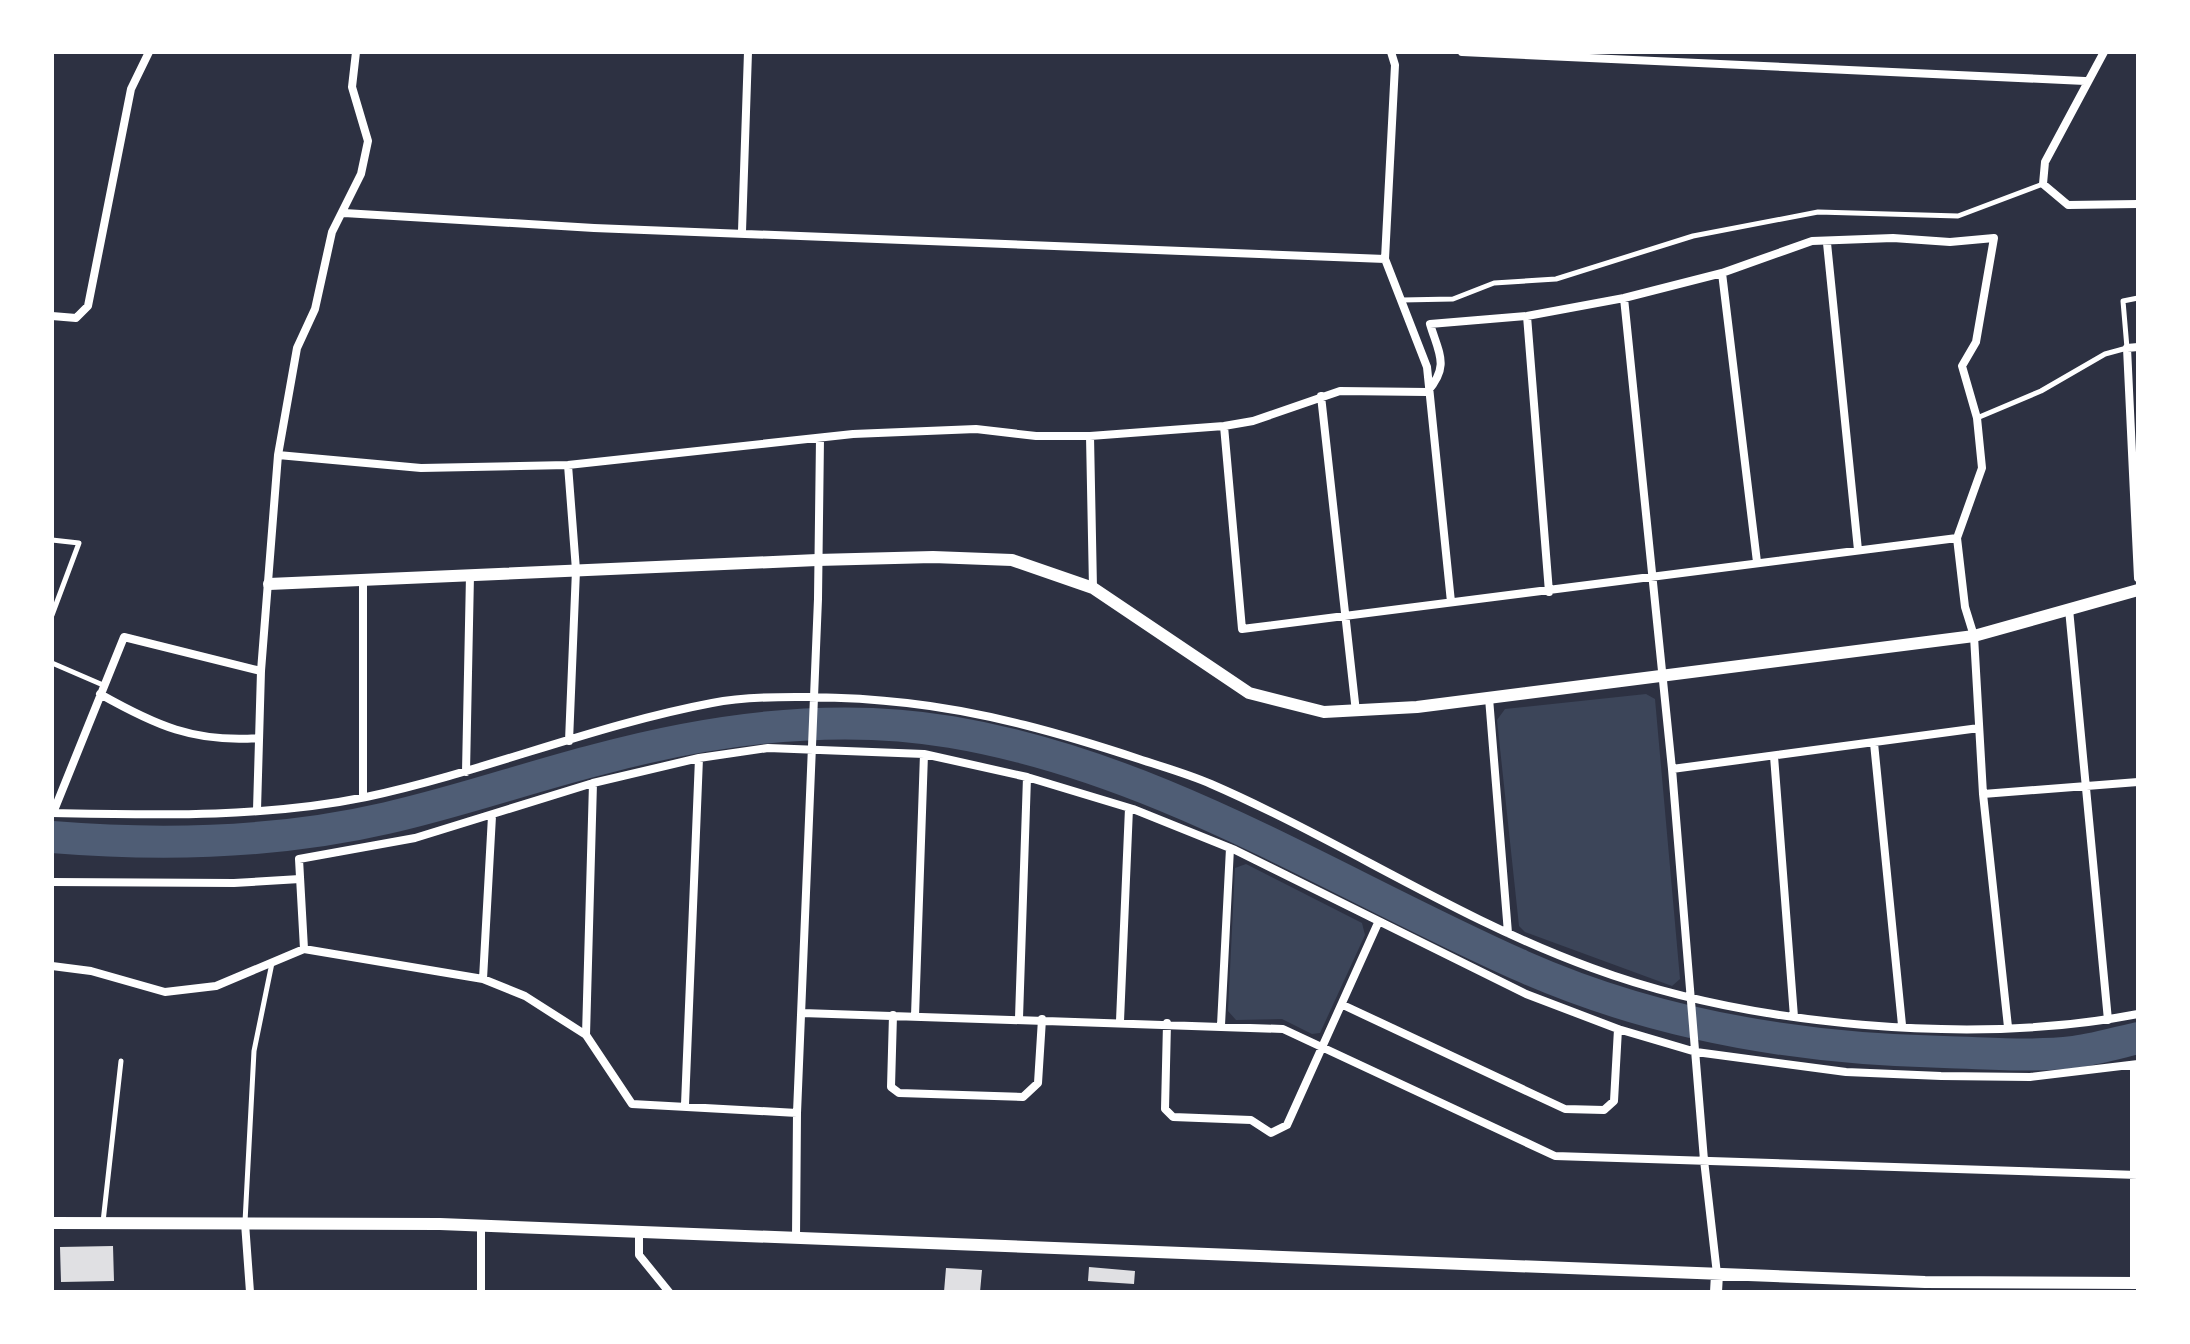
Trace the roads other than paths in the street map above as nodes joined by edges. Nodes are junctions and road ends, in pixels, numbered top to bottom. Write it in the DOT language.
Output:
graph roads {
  1 [pos="149,52"];
  2 [pos="356,52"];
  3 [pos="748,52"];
  4 [pos="1391,52"];
  5 [pos="1462,52"];
  6 [pos="2104,52"];
  7 [pos="2085,81"];
  8 [pos="2043,184"];
  9 [pos="2138,204"];
  10 [pos="344,213"];
  11 [pos="742,231"];
  12 [pos="1827,243"];
  13 [pos="1385,259"];
  14 [pos="1722,273"];
  15 [pos="1624,298"];
  16 [pos="2138,298"];
  17 [pos="1402,300"];
  18 [pos="52,316"];
  19 [pos="1527,316"];
  20 [pos="2138,347"];
  21 [pos="2127,348"];
  22 [pos="1427,392"];
  23 [pos="1321,396"];
  24 [pos="1977,418"];
  25 [pos="1224,426"];
  26 [pos="1090,436"];
  27 [pos="820,438"];
  28 [pos="278,455"];
  29 [pos="568,465"];
  30 [pos="1957,538"];
  31 [pos="52,540"];
  32 [pos="1858,550"];
  33 [pos="817,560"];
  34 [pos="1757,562"];
  35 [pos="576,570"];
  36 [pos="470,575"];
  37 [pos="1654,575"];
  38 [pos="2138,578"];
  39 [pos="363,580"];
  40 [pos="269,584"];
  41 [pos="1093,588"];
  42 [pos="2138,590"];
  43 [pos="1549,592"];
  44 [pos="1451,602"];
  45 [pos="2069,609"];
  46 [pos="52,615"];
  47 [pos="1347,616"];
  48 [pos="1974,636"];
  49 [pos="52,663"];
  50 [pos="261,671"];
  51 [pos="1663,675"];
  52 [pos="102,690"];
  53 [pos="1489,698"];
  54 [pos="814,703"];
  55 [pos="1356,712"];
  56 [pos="1979,728"];
  57 [pos="259,738"];
  58 [pos="569,741"];
  59 [pos="1874,743"];
  60 [pos="813,748"];
  61 [pos="924,754"];
  62 [pos="1774,756"];
  63 [pos="699,758"];
  64 [pos="1672,769"];
  65 [pos="466,772"];
  66 [pos="1027,777"];
  67 [pos="2138,782"];
  68 [pos="593,783"];
  69 [pos="2085,786"];
  70 [pos="1983,794"];
  71 [pos="363,797"];
  72 [pos="1129,808"];
  73 [pos="257,810"];
  74 [pos="52,813"];
  75 [pos="492,816"];
  76 [pos="1230,848"];
  77 [pos="300,879"];
  78 [pos="52,882"];
  79 [pos="1378,923"];
  80 [pos="1508,933"];
  81 [pos="304,949"];
  82 [pos="272,963"];
  83 [pos="52,966"];
  84 [pos="483,979"];
  85 [pos="1691,999"];
  86 [pos="1343,1005"];
  87 [pos="802,1013"];
  88 [pos="2138,1014"];
  89 [pos="893,1015"];
  90 [pos="915,1016"];
  91 [pos="1794,1017"];
  92 [pos="1019,1018"];
  93 [pos="1042,1019"];
  94 [pos="2108,1020"];
  95 [pos="1120,1021"];
  96 [pos="1167,1023"];
  97 [pos="1221,1025"];
  98 [pos="1902,1025"];
  99 [pos="2008,1027"];
  100 [pos="1618,1029"];
  101 [pos="586,1035"];
  102 [pos="1325,1047"];
  103 [pos="1696,1052"];
  104 [pos="121,1061"];
  105 [pos="2136,1065"];
  106 [pos="685,1105"];
  107 [pos="797,1113"];
  108 [pos="1704,1160"];
  109 [pos="2136,1175"];
  110 [pos="52,1223"];
  111 [pos="103,1223"];
  112 [pos="245,1223"];
  113 [pos="481,1226"];
  114 [pos="639,1234"];
  115 [pos="796,1238"];
  116 [pos="1717,1274"];
  117 [pos="2136,1283"];
  118 [pos="2077,1287"];
  119 [pos="250,1292"];
  120 [pos="481,1292"];
  121 [pos="669,1292"];
  122 [pos="1716,1292"];
  1 -- 18 [label="street"];
  2 -- 10 [label="street"];
  3 -- 11 [label="street"];
  4 -- 13 [label="street"];
  5 -- 7 [label="street"];
  6 -- 7 [label="street"];
  7 -- 8 [label="street"];
  8 -- 9 [label="street"];
  8 -- 17 [label="lane"];
  10 -- 11 [label="street"];
  10 -- 28 [label="street"];
  11 -- 13 [label="street"];
  12 -- 14 [label="street"];
  12 -- 24 [label="street"];
  12 -- 32 [label="street"];
  13 -- 17 [label="street"];
  14 -- 15 [label="street"];
  14 -- 34 [label="street"];
  15 -- 19 [label="street"];
  15 -- 37 [label="street"];
  16 -- 21 [label="lane"];
  17 -- 22 [label="street"];
  19 -- 22 [label="street"];
  19 -- 43 [label="street"];
  20 -- 21 [label="street"];
  21 -- 24 [label="lane"];
  21 -- 38 [label="street"];
  22 -- 23 [label="street"];
  22 -- 44 [label="street"];
  23 -- 25 [label="street"];
  23 -- 47 [label="street"];
  24 -- 30 [label="street"];
  25 -- 26 [label="street"];
  25 -- 47 [label="street"];
  26 -- 27 [label="street"];
  26 -- 41 [label="street"];
  27 -- 29 [label="street"];
  27 -- 33 [label="street"];
  28 -- 29 [label="street"];
  28 -- 40 [label="street"];
  29 -- 35 [label="street"];
  30 -- 32 [label="street"];
  30 -- 48 [label="street"];
  31 -- 46 [label="lane"];
  32 -- 34 [label="street"];
  33 -- 35 [label="street"];
  33 -- 41 [label="street"];
  33 -- 54 [label="street"];
  34 -- 37 [label="street"];
  35 -- 36 [label="street"];
  35 -- 58 [label="street"];
  36 -- 39 [label="street"];
  36 -- 65 [label="street"];
  37 -- 43 [label="street"];
  37 -- 51 [label="street"];
  39 -- 40 [label="street"];
  39 -- 71 [label="street"];
  40 -- 50 [label="street"];
  41 -- 55 [label="street"];
  42 -- 45 [label="street"];
  43 -- 44 [label="street"];
  44 -- 47 [label="street"];
  45 -- 48 [label="street"];
  45 -- 69 [label="street"];
  47 -- 55 [label="street"];
  48 -- 51 [label="street"];
  48 -- 56 [label="street"];
  49 -- 52 [label="lane"];
  50 -- 52 [label="street"];
  50 -- 57 [label="street"];
  51 -- 53 [label="street"];
  51 -- 64 [label="street"];
  52 -- 57 [label="street"];
  52 -- 74 [label="street"];
  53 -- 55 [label="street"];
  53 -- 80 [label="street"];
  54 -- 58 [label="street"];
  54 -- 60 [label="street"];
  54 -- 80 [label="street"];
  56 -- 59 [label="street"];
  56 -- 70 [label="street"];
  57 -- 73 [label="street"];
  58 -- 65 [label="street"];
  59 -- 62 [label="street"];
  59 -- 98 [label="street"];
  60 -- 61 [label="street"];
  60 -- 63 [label="street"];
  60 -- 87 [label="street"];
  61 -- 66 [label="street"];
  61 -- 90 [label="street"];
  62 -- 64 [label="street"];
  62 -- 91 [label="street"];
  63 -- 68 [label="street"];
  63 -- 106 [label="street"];
  64 -- 85 [label="street"];
  65 -- 71 [label="street"];
  66 -- 72 [label="street"];
  66 -- 92 [label="street"];
  67 -- 69 [label="street"];
  68 -- 75 [label="street"];
  68 -- 101 [label="street"];
  69 -- 70 [label="street"];
  69 -- 94 [label="street"];
  70 -- 99 [label="street"];
  71 -- 73 [label="street"];
  72 -- 76 [label="street"];
  72 -- 95 [label="street"];
  73 -- 74 [label="street"];
  75 -- 77 [label="street"];
  75 -- 84 [label="street"];
  76 -- 79 [label="street"];
  76 -- 97 [label="street"];
  77 -- 78 [label="street"];
  77 -- 81 [label="street"];
  79 -- 86 [label="street"];
  79 -- 100 [label="street"];
  80 -- 85 [label="street"];
  81 -- 82 [label="street"];
  81 -- 84 [label="street"];
  82 -- 83 [label="street"];
  82 -- 112 [label="lane"];
  84 -- 101 [label="street"];
  85 -- 91 [label="street"];
  85 -- 103 [label="street"];
  86 -- 100 [label="street"];
  86 -- 102 [label="street"];
  87 -- 89 [label="street"];
  87 -- 107 [label="street"];
  88 -- 94 [label="street"];
  89 -- 90 [label="street"];
  89 -- 93 [label="street"];
  90 -- 92 [label="street"];
  91 -- 98 [label="street"];
  92 -- 93 [label="street"];
  93 -- 95 [label="street"];
  94 -- 99 [label="street"];
  95 -- 96 [label="street"];
  96 -- 97 [label="street"];
  96 -- 102 [label="street"];
  97 -- 102 [label="street"];
  98 -- 99 [label="street"];
  100 -- 103 [label="street"];
  101 -- 106 [label="street"];
  102 -- 108 [label="street"];
  103 -- 105 [label="street"];
  103 -- 108 [label="street"];
  104 -- 111 [label="lane"];
  105 -- 109 [label="street"];
  106 -- 107 [label="street"];
  107 -- 115 [label="street"];
  108 -- 109 [label="street"];
  108 -- 116 [label="street"];
  109 -- 117 [label="street"];
  110 -- 111 [label="street"];
  111 -- 112 [label="street"];
  112 -- 113 [label="street"];
  112 -- 119 [label="street"];
  113 -- 114 [label="street"];
  113 -- 120 [label="street"];
  114 -- 115 [label="street"];
  114 -- 121 [label="street"];
  115 -- 116 [label="street"];
  116 -- 118 [label="street"];
  116 -- 122 [label="street"];
  117 -- 118 [label="street"];
}
